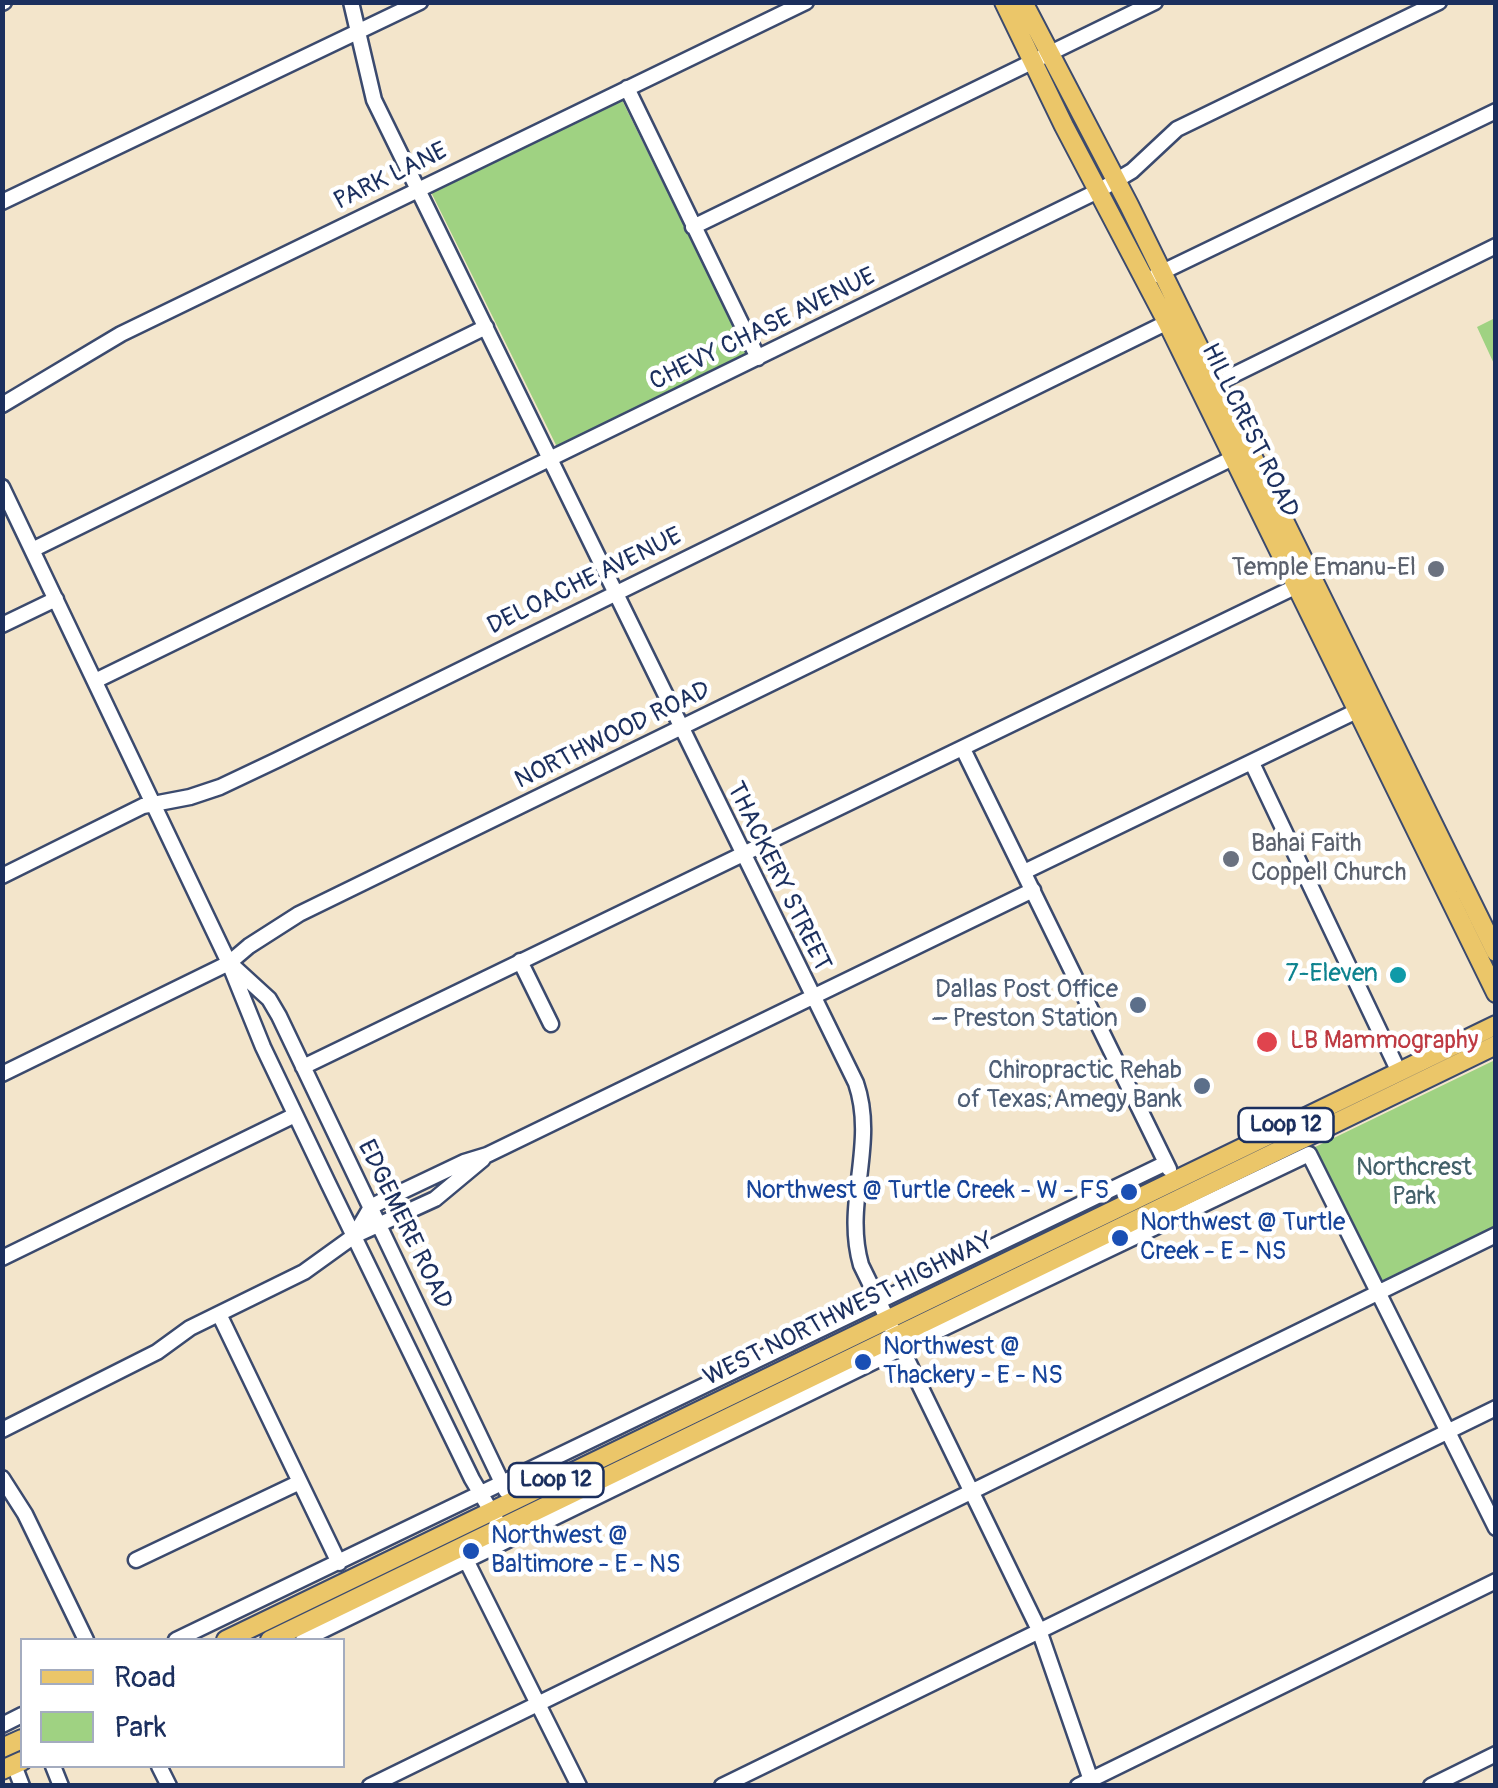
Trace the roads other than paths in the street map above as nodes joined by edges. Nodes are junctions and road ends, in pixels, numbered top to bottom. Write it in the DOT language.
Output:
graph roads {
  1 [pos="351,2"];
  2 [pos="420,2"];
  3 [pos="806,2"];
  4 [pos="1004,2"];
  5 [pos="1023,2"];
  6 [pos="1154,2"];
  7 [pos="1439,2"];
  8 [pos="357,32"];
  9 [pos="1040,58"];
  10 [pos="627,88"];
  11 [pos="1496,110"];
  12 [pos="1107,185"];
  13 [pos="417,188"];
  14 [pos="2,202"];
  15 [pos="693,227"];
  16 [pos="1496,246"];
  17 [pos="1154,276"];
  18 [pos="1175,319"];
  19 [pos="486,327"];
  20 [pos="758,358"];
  21 [pos="1209,387"];
  22 [pos="2,405"];
  23 [pos="1242,454"];
  24 [pos="550,460"];
  25 [pos="2,487"];
  26 [pos="32,550"];
  27 [pos="1306,586"];
  28 [pos="616,592"];
  29 [pos="56,599"];
  30 [pos="2,624"];
  31 [pos="96,681"];
  32 [pos="1365,707"];
  33 [pos="680,728"];
  34 [pos="963,749"];
  35 [pos="1252,763"];
  36 [pos="153,805"];
  37 [pos="742,853"];
  38 [pos="1024,872"];
  39 [pos="2,876"];
  40 [pos="1455,889"];
  41 [pos="1032,890"];
  42 [pos="1496,952"];
  43 [pos="520,961"];
  44 [pos="230,963"];
  45 [pos="1496,993"];
  46 [pos="812,995"];
  47 [pos="270,999"];
  48 [pos="247,1010"];
  49 [pos="551,1024"];
  50 [pos="1496,1024"];
  51 [pos="1496,1045"];
  52 [pos="303,1067"];
  53 [pos="1398,1070"];
  54 [pos="2,1074"];
  55 [pos="296,1116"];
  56 [pos="488,1155"];
  57 [pos="1170,1171"];
  58 [pos="1183,1198"];
  59 [pos="371,1207"];
  60 [pos="380,1226"];
  61 [pos="1496,1234"];
  62 [pos="354,1236"];
  63 [pos="2,1258"];
  64 [pos="1379,1292"];
  65 [pos="878,1302"];
  66 [pos="219,1314"];
  67 [pos="894,1335"];
  68 [pos="1496,1408"];
  69 [pos="2,1430"];
  70 [pos="1449,1431"];
  71 [pos="2,1478"];
  72 [pos="300,1482"];
  73 [pos="504,1484"];
  74 [pos="972,1491"];
  75 [pos="499,1512"];
  76 [pos="1496,1528"];
  77 [pos="136,1560"];
  78 [pos="468,1562"];
  79 [pos="339,1563"];
  80 [pos="1496,1581"];
  81 [pos="1039,1630"];
  82 [pos="85,1638"];
  83 [pos="180,1638"];
  84 [pos="230,1638"];
  85 [pos="274,1638"];
  86 [pos="308,1638"];
  87 [pos="538,1703"];
  88 [pos="20,1750"];
  89 [pos="1496,1754"];
  90 [pos="16,1773"];
  91 [pos="1088,1783"];
  92 [pos="2,1784"];
  93 [pos="370,1786"];
  94 [pos="580,1786"];
  95 [pos="722,1786"];
  96 [pos="1431,1786"];
  1 -- 8 [label="street, THACKERY STREET"];
  2 -- 8 [label="street"];
  3 -- 10 [label="street, PARK LANE"];
  4 -- 9 [label="main road, HILLCREST ROAD"];
  5 -- 9 [label="main road, HILLCREST ROAD"];
  6 -- 9 [label="street"];
  7 -- 12 [label="street, CHEVY CHASE AVENUE"];
  8 -- 13 [label="street, THACKERY STREET"];
  8 -- 14 [label="street"];
  9 -- 12 [label="main road, HILLCREST ROAD"];
  9 -- 15 [label="street"];
  10 -- 13 [label="street, PARK LANE"];
  10 -- 15 [label="street"];
  11 -- 17 [label="street"];
  12 -- 17 [label="main road, HILLCREST ROAD"];
  12 -- 20 [label="street, CHEVY CHASE AVENUE"];
  13 -- 19 [label="street, THACKERY STREET"];
  13 -- 22 [label="street, PARK LANE"];
  15 -- 20 [label="street"];
  16 -- 21 [label="street"];
  17 -- 18 [label="main road, HILLCREST ROAD"];
  18 -- 21 [label="main road, HILLCREST ROAD"];
  18 -- 28 [label="street, DELOACHE AVENUE"];
  19 -- 24 [label="street, THACKERY STREET"];
  19 -- 26 [label="street"];
  20 -- 24 [label="street, CHEVY CHASE AVENUE"];
  21 -- 23 [label="main road, HILLCREST ROAD"];
  23 -- 27 [label="main road, HILLCREST ROAD"];
  23 -- 33 [label="street, NORTHWOOD ROAD"];
  24 -- 28 [label="street, THACKERY STREET"];
  24 -- 31 [label="street, CHEVY CHASE AVENUE"];
  25 -- 26 [label="street, EDGEMERE ROAD"];
  26 -- 29 [label="street, EDGEMERE ROAD"];
  27 -- 32 [label="main road, HILLCREST ROAD"];
  27 -- 34 [label="street"];
  28 -- 33 [label="street, THACKERY STREET"];
  28 -- 36 [label="street, DELOACHE AVENUE"];
  29 -- 30 [label="street"];
  29 -- 31 [label="street, EDGEMERE ROAD"];
  31 -- 36 [label="street, EDGEMERE ROAD"];
  32 -- 35 [label="street"];
  32 -- 40 [label="main road, HILLCREST ROAD"];
  33 -- 37 [label="street, THACKERY STREET"];
  33 -- 44 [label="street, NORTHWOOD ROAD"];
  34 -- 37 [label="street"];
  34 -- 38 [label="street"];
  35 -- 38 [label="street"];
  35 -- 53 [label="street"];
  36 -- 39 [label="street, DELOACHE AVENUE"];
  36 -- 44 [label="street, EDGEMERE ROAD"];
  37 -- 43 [label="street"];
  37 -- 46 [label="street, THACKERY STREET"];
  38 -- 41 [label="street"];
  40 -- 42 [label="main road, HILLCREST ROAD"];
  40 -- 45 [label="main road, HILLCREST ROAD"];
  41 -- 46 [label="street"];
  41 -- 57 [label="street"];
  43 -- 49 [label="street"];
  43 -- 52 [label="street"];
  44 -- 47 [label="street, EDGEMERE ROAD"];
  44 -- 48 [label="street, EDGEMERE ROAD"];
  44 -- 54 [label="street, NORTHWOOD ROAD"];
  46 -- 56 [label="street"];
  46 -- 65 [label="street, THACKERY STREET"];
  47 -- 48 [label="street"];
  47 -- 52 [label="street, EDGEMERE ROAD"];
  48 -- 55 [label="street, EDGEMERE ROAD"];
  50 -- 53 [label="main road, WEST NORTHWEST HIGHWAY / Loop 12"];
  51 -- 58 [label="main road, WEST NORTHWEST HIGHWAY / Loop 12"];
  52 -- 59 [label="street, EDGEMERE ROAD"];
  53 -- 57 [label="main road, WEST NORTHWEST HIGHWAY / Loop 12"];
  55 -- 62 [label="street, EDGEMERE ROAD"];
  55 -- 63 [label="street"];
  56 -- 59 [label="street"];
  56 -- 60 [label="street"];
  57 -- 58 [label="main road"];
  57 -- 65 [label="street"];
  57 -- 67 [label="main road, WEST NORTHWEST HIGHWAY / Loop 12"];
  58 -- 67 [label="main road, WEST NORTHWEST HIGHWAY / Loop 12"];
  59 -- 60 [label="street, EDGEMERE ROAD"];
  59 -- 62 [label="street"];
  60 -- 62 [label="street"];
  60 -- 73 [label="street, EDGEMERE ROAD"];
  61 -- 64 [label="street"];
  62 -- 66 [label="street"];
  62 -- 75 [label="street, EDGEMERE ROAD"];
  64 -- 67 [label="street"];
  64 -- 70 [label="street"];
  64 -- 74 [label="street"];
  65 -- 67 [label="street, THACKERY STREET"];
  65 -- 73 [label="street"];
  66 -- 69 [label="street"];
  66 -- 72 [label="street"];
  67 -- 74 [label="street, THACKERY STREET"];
  67 -- 75 [label="main road, WEST NORTHWEST HIGHWAY / Loop 12"];
  67 -- 78 [label="street"];
  68 -- 70 [label="street"];
  70 -- 76 [label="street"];
  70 -- 81 [label="street"];
  71 -- 82 [label="street"];
  72 -- 77 [label="street"];
  72 -- 79 [label="street"];
  73 -- 75 [label="street, EDGEMERE ROAD"];
  73 -- 75 [label="street"];
  74 -- 81 [label="street, THACKERY STREET"];
  74 -- 87 [label="street"];
  75 -- 79 [label="street"];
  75 -- 84 [label="main road, WEST NORTHWEST HIGHWAY / Loop 12"];
  75 -- 85 [label="main road, WEST NORTHWEST HIGHWAY / Loop 12"];
  78 -- 86 [label="street"];
  78 -- 87 [label="street"];
  79 -- 83 [label="street"];
  80 -- 91 [label="street"];
  81 -- 91 [label="street, THACKERY STREET"];
  81 -- 95 [label="street"];
  87 -- 93 [label="street"];
  87 -- 94 [label="street"];
  88 -- 90 [label="main road"];
  89 -- 96 [label="street"];
  90 -- 92 [label="street"];
}
